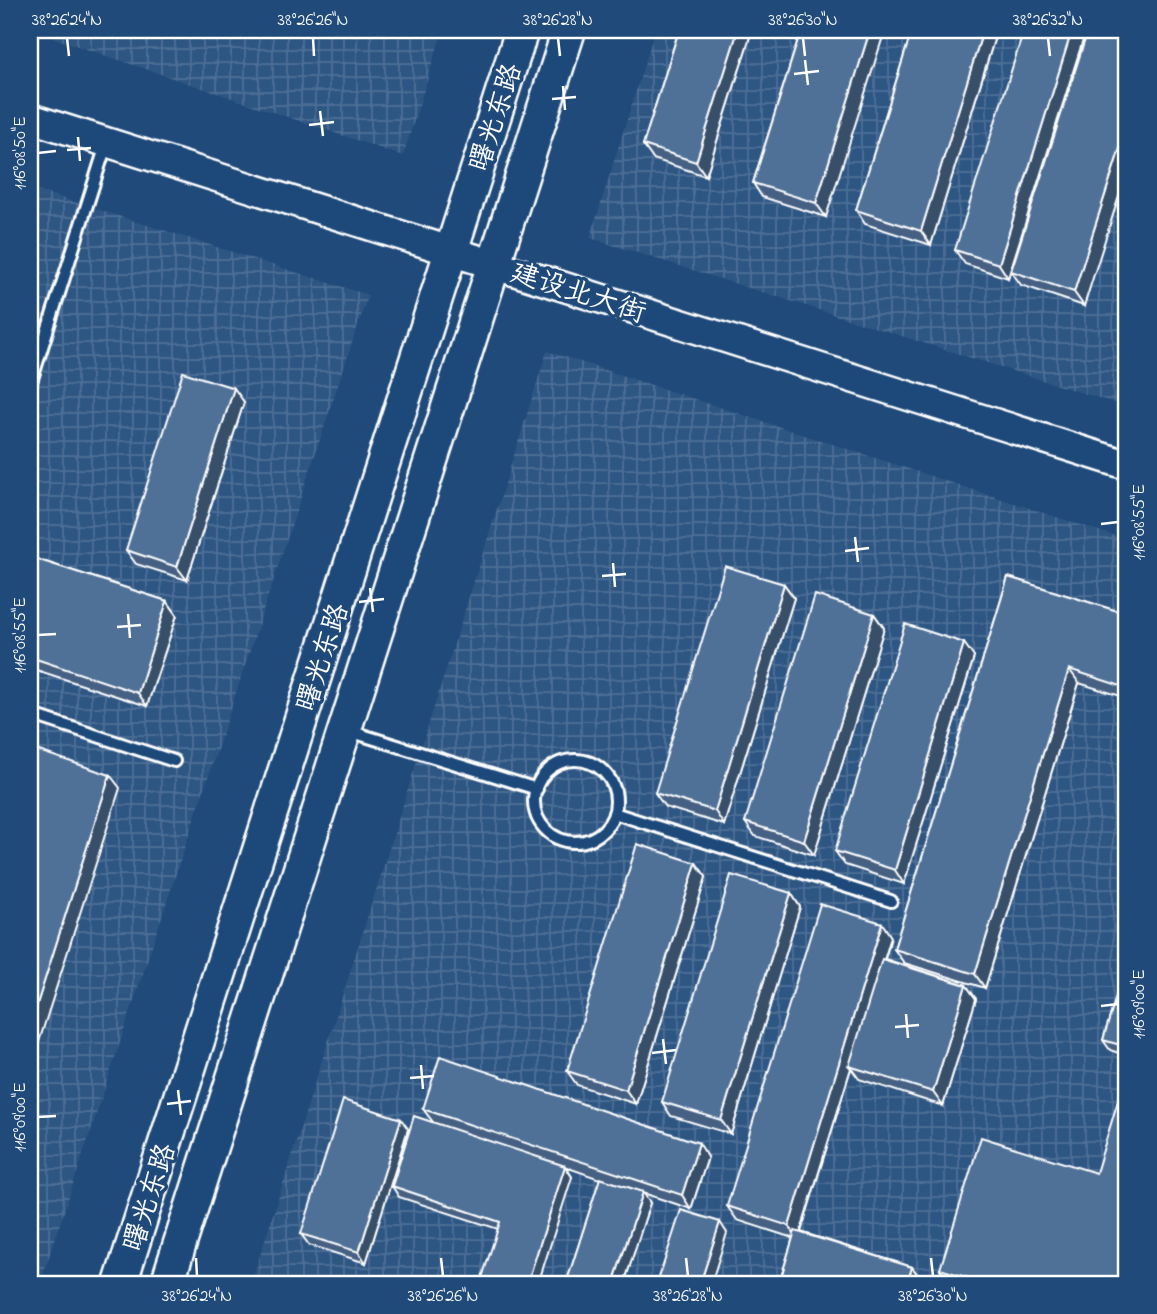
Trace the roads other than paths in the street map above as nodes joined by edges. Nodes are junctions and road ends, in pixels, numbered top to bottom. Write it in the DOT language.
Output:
graph roads {
  1 [pos="522,30"];
  2 [pos="569,30"];
  3 [pos="30,118"];
  4 [pos="107,142"];
  5 [pos="451,251"];
  6 [pos="493,264"];
  7 [pos="30,385"];
  8 [pos="1127,465"];
  9 [pos="30,714"];
  10 [pos="344,730"];
  11 [pos="174,761"];
  12 [pos="537,789"];
  13 [pos="614,813"];
  14 [pos="891,901"];
  15 [pos="120,1284"];
  16 [pos="167,1284"];
  1 -- 5 [label="main road, 曙光东路"];
  2 -- 6 [label="main road, 曙光东路"];
  3 -- 4 [label="street, 建设北大街"];
  4 -- 5 [label="street, 建设北大街"];
  4 -- 7 [label="lane"];
  5 -- 6 [label="street, 建设北大街"];
  5 -- 15 [label="main road, 曙光东路"];
  6 -- 8 [label="street, 建设北大街"];
  6 -- 10 [label="main road, 曙光东路"];
  9 -- 11 [label="lane"];
  10 -- 12 [label="lane"];
  10 -- 16 [label="main road, 曙光东路"];
  12 -- 13 [label="lane"];
  12 -- 13 [label="lane"];
  13 -- 14 [label="lane"];
}
